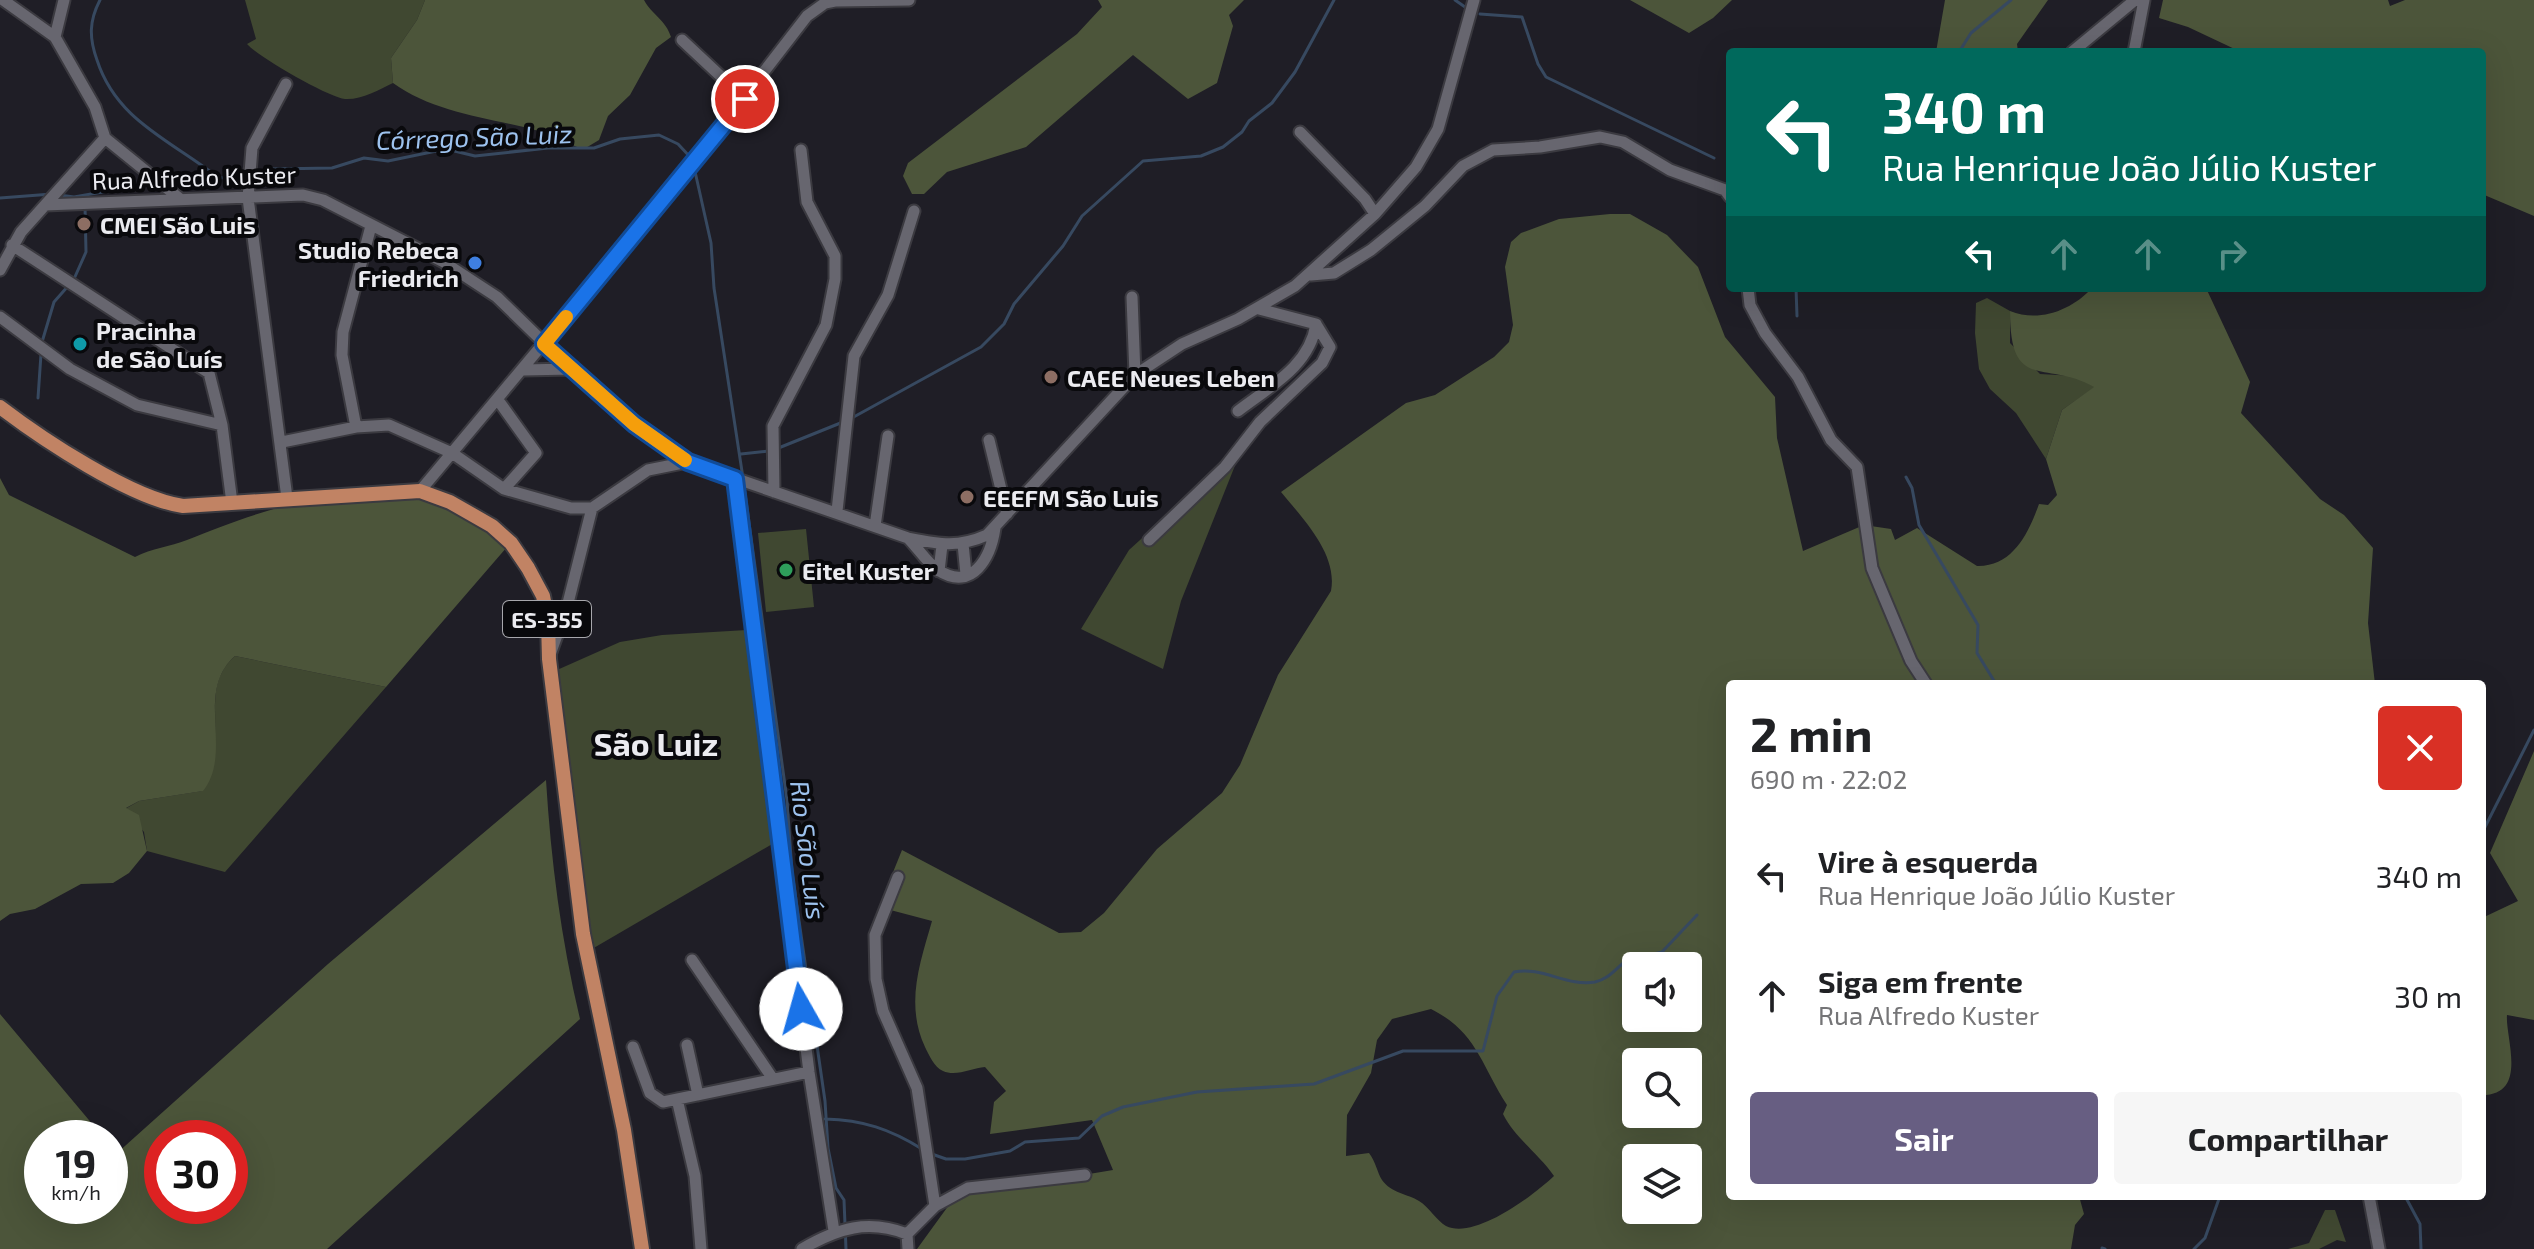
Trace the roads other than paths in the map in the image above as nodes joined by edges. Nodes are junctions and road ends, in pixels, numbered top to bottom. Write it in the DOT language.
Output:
graph roads {
  1 [pos="3,0"];
  2 [pos="64,0"];
  3 [pos="909,0"];
  4 [pos="1474,0"];
  5 [pos="2135,0"];
  6 [pos="2144,0"];
  7 [pos="886,1"];
  8 [pos="55,37"];
  9 [pos="682,40"];
  10 [pos="2078,48"];
  11 [pos="2135,48"];
  12 [pos="286,84"];
  13 [pos="745,99"];
  14 [pos="1300,132"];
  15 [pos="105,138"];
  16 [pos="801,150"];
  17 [pos="1726,191"];
  18 [pos="248,193"];
  19 [pos="179,198"];
  20 [pos="45,205"];
  21 [pos="914,211"];
  22 [pos="1375,214"];
  23 [pos="371,226"];
  24 [pos="12,245"];
  25 [pos="0,270"];
  26 [pos="1311,275"];
  27 [pos="1749,292"];
  28 [pos="1132,297"];
  29 [pos="1259,309"];
  30 [pos="0,317"];
  31 [pos="1316,324"];
  32 [pos="544,344"];
  33 [pos="571,369"];
  34 [pos="523,370"];
  35 [pos="1135,375"];
  36 [pos="498,400"];
  37 [pos="0,407"];
  38 [pos="1238,411"];
  39 [pos="222,425"];
  40 [pos="356,427"];
  41 [pos="888,436"];
  42 [pos="989,440"];
  43 [pos="282,442"];
  44 [pos="452,453"];
  45 [pos="688,462"];
  46 [pos="737,479"];
  47 [pos="504,489"];
  48 [pos="420,491"];
  49 [pos="774,492"];
  50 [pos="287,498"];
  51 [pos="232,503"];
  52 [pos="592,508"];
  53 [pos="837,511"];
  54 [pos="1007,514"];
  55 [pos="996,523"];
  56 [pos="875,526"];
  57 [pos="908,538"];
  58 [pos="1149,540"];
  59 [pos="963,544"];
  60 [pos="942,545"];
  61 [pos="939,571"];
  62 [pos="966,574"];
  63 [pos="549,659"];
  64 [pos="1923,680"];
  65 [pos="898,877"];
  66 [pos="692,960"];
  67 [pos="687,1045"];
  68 [pos="633,1047"];
  69 [pos="809,1072"];
  70 [pos="773,1079"];
  71 [pos="698,1095"];
  72 [pos="677,1099"];
  73 [pos="1085,1175"];
  74 [pos="2370,1200"];
  75 [pos="935,1206"];
  76 [pos="840,1230"];
  77 [pos="907,1234"];
  78 [pos="642,1249"];
  79 [pos="701,1249"];
  80 [pos="802,1249"];
  81 [pos="908,1249"];
  82 [pos="2379,1249"];
  1 -- 8 [label="street"];
  2 -- 8 [label="street"];
  3 -- 7 [label="street"];
  4 -- 22 [label="street"];
  5 -- 10 [label="street"];
  6 -- 11 [label="street"];
  7 -- 13 [label="street"];
  8 -- 15 [label="street"];
  9 -- 13 [label="street"];
  12 -- 18 [label="street"];
  13 -- 32 [label="street"];
  14 -- 22 [label="street"];
  15 -- 19 [label="street"];
  15 -- 20 [label="street"];
  16 -- 49 [label="street"];
  17 -- 26 [label="street"];
  18 -- 19 [label="street, Rua Alfredo Kuster"];
  18 -- 23 [label="street, Rua Alfredo Kuster"];
  18 -- 43 [label="street"];
  19 -- 20 [label="street, Rua Alfredo Kuster"];
  20 -- 24 [label="street"];
  21 -- 53 [label="street"];
  22 -- 26 [label="street"];
  23 -- 32 [label="street, Rua Alfredo Kuster"];
  23 -- 40 [label="street"];
  24 -- 25 [label="street"];
  24 -- 39 [label="street"];
  26 -- 29 [label="street"];
  27 -- 64 [label="street"];
  28 -- 35 [label="street"];
  29 -- 31 [label="street"];
  29 -- 35 [label="street"];
  30 -- 39 [label="street"];
  31 -- 38 [label="street"];
  31 -- 58 [label="street"];
  32 -- 33 [label="street, Rua Alfredo Kuster"];
  32 -- 34 [label="street"];
  33 -- 34 [label="street"];
  33 -- 45 [label="street, Rua Alfredo Kuster"];
  34 -- 36 [label="street"];
  35 -- 54 [label="street"];
  36 -- 44 [label="street"];
  36 -- 47 [label="street"];
  37 -- 51 [label="main road, ES-355"];
  39 -- 51 [label="street"];
  40 -- 43 [label="street"];
  40 -- 44 [label="street"];
  41 -- 56 [label="street"];
  42 -- 54 [label="street"];
  43 -- 50 [label="street"];
  44 -- 47 [label="street"];
  44 -- 48 [label="street"];
  45 -- 46 [label="street, Rua Alfredo Kuster"];
  45 -- 52 [label="street"];
  46 -- 49 [label="street, Rua Alfredo Kuster"];
  46 -- 69 [label="street"];
  47 -- 52 [label="street"];
  48 -- 50 [label="main road, ES-355"];
  48 -- 63 [label="main road, ES-355"];
  49 -- 53 [label="street, Rua Alfredo Kuster"];
  50 -- 51 [label="main road, ES-355"];
  52 -- 63 [label="street"];
  53 -- 56 [label="street, Rua Alfredo Kuster"];
  54 -- 55 [label="street"];
  55 -- 59 [label="street"];
  55 -- 62 [label="street"];
  56 -- 57 [label="street, Rua Alfredo Kuster"];
  57 -- 60 [label="street, Rua Alfredo Kuster"];
  57 -- 61 [label="street"];
  59 -- 60 [label="street, Rua Alfredo Kuster"];
  59 -- 62 [label="street"];
  60 -- 61 [label="street"];
  61 -- 62 [label="street"];
  63 -- 78 [label="main road, ES-355"];
  65 -- 75 [label="street"];
  66 -- 70 [label="street"];
  67 -- 71 [label="street"];
  68 -- 72 [label="street"];
  69 -- 70 [label="street"];
  69 -- 76 [label="street"];
  70 -- 71 [label="street"];
  71 -- 72 [label="street"];
  72 -- 79 [label="street"];
  73 -- 75 [label="street"];
  74 -- 82 [label="street"];
  75 -- 77 [label="street"];
  76 -- 77 [label="street"];
  76 -- 80 [label="street"];
  77 -- 81 [label="street"];
}
